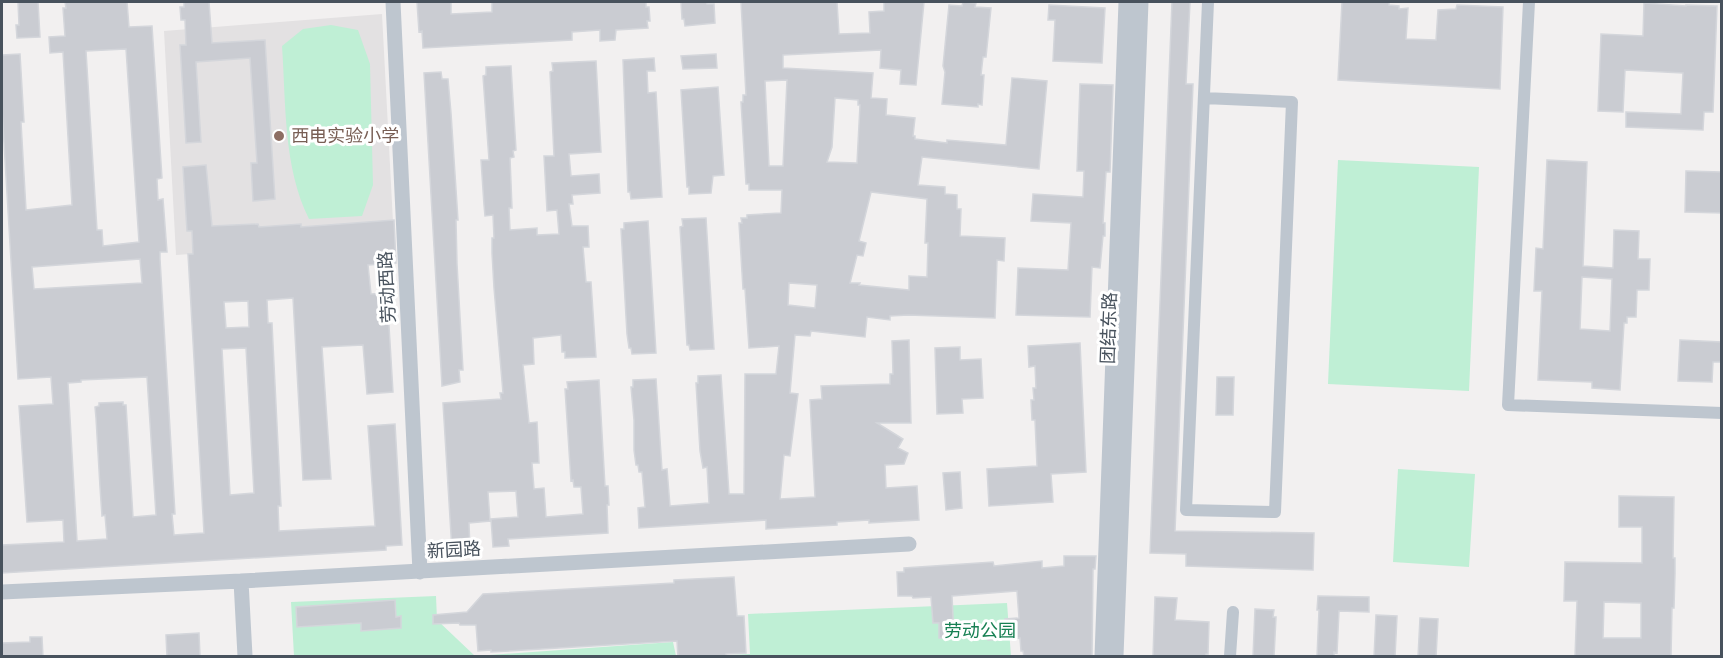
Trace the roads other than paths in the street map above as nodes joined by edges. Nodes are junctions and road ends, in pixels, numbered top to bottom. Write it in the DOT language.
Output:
graph roads {
  1 [pos="393,2"];
  2 [pos="1126,2"];
  3 [pos="1141,2"];
  4 [pos="1208,2"];
  5 [pos="1529,2"];
  6 [pos="1204,98"];
  7 [pos="1722,413"];
  8 [pos="909,544"];
  9 [pos="420,572"];
  10 [pos="241,581"];
  11 [pos="2,592"];
  12 [pos="1233,612"];
  13 [pos="245,657"];
  14 [pos="1102,657"];
  15 [pos="1116,657"];
  16 [pos="1230,657"];
  1 -- 9 [label="street, 劳动西路"];
  2 -- 14 [label="street"];
  3 -- 15 [label="street, 团结东路"];
  4 -- 6 [label="street"];
  5 -- 7 [label="street"];
  6 -- 6 [label="street"];
  8 -- 9 [label="street, 新园路"];
  9 -- 10 [label="street, 新园路"];
  10 -- 11 [label="street, 新园路"];
  10 -- 13 [label="street"];
  12 -- 16 [label="street"];
}
